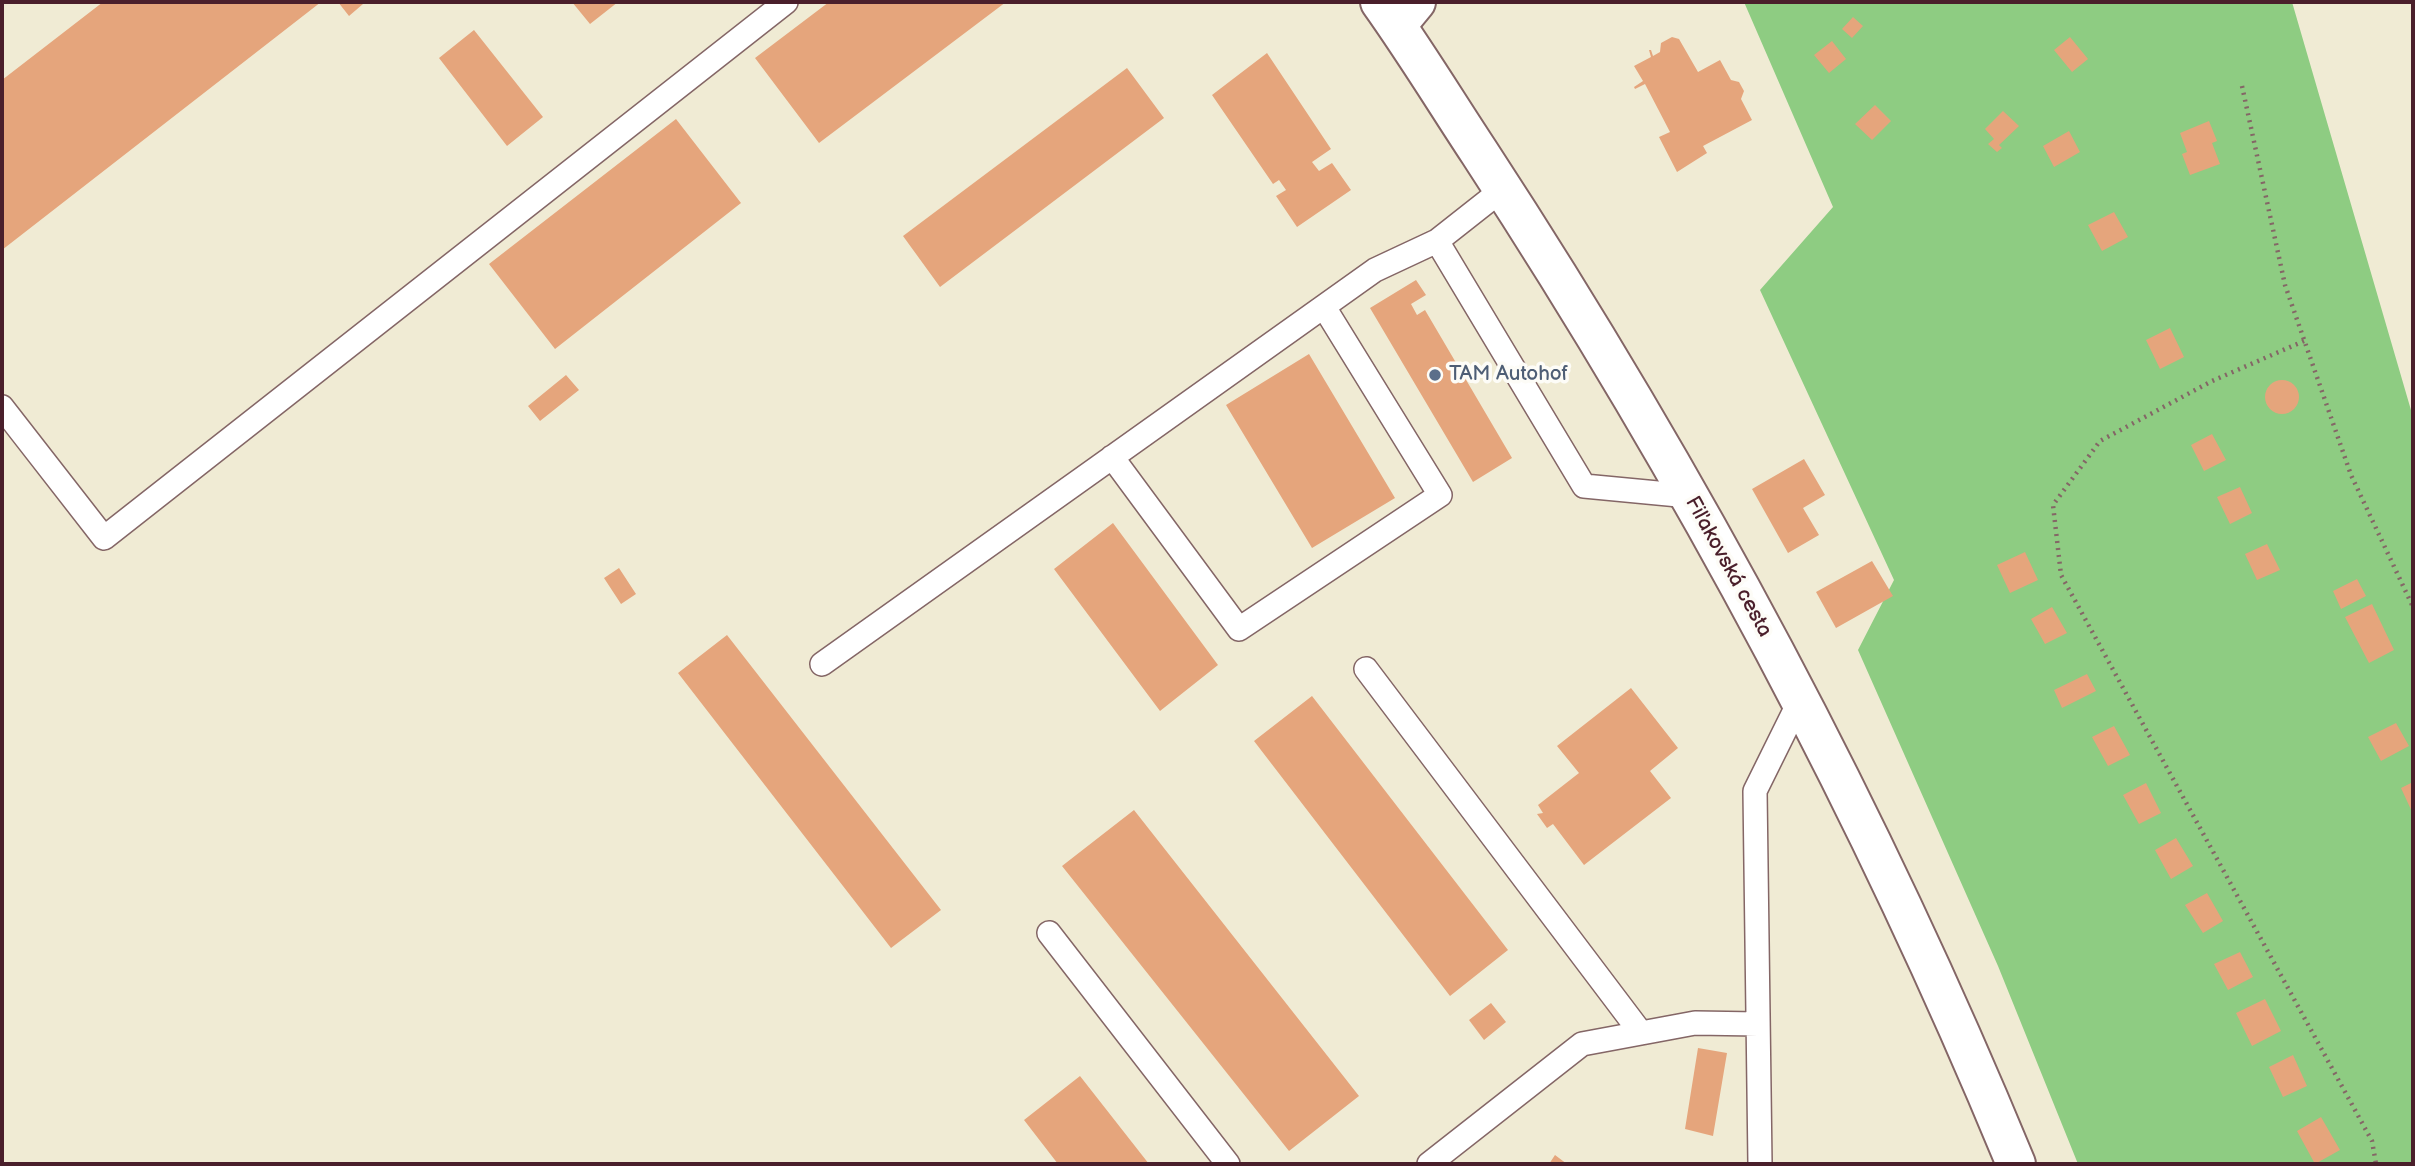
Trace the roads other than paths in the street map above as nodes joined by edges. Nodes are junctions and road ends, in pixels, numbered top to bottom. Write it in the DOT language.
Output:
graph roads {
  1 [pos="786,2"];
  2 [pos="1398,10"];
  3 [pos="1503,189"];
  4 [pos="1437,241"];
  5 [pos="1324,307"];
  6 [pos="2,407"];
  7 [pos="1112,457"];
  8 [pos="1689,496"];
  9 [pos="822,664"];
  10 [pos="1366,669"];
  11 [pos="1800,700"];
  12 [pos="1049,933"];
  13 [pos="1758,1024"];
  14 [pos="1642,1033"];
  15 [pos="1228,1164"];
  16 [pos="1429,1164"];
  17 [pos="1760,1164"];
  18 [pos="2016,1164"];
  1 -- 6 [label="lane"];
  2 -- 3 [label="street, Fiľakovská cesta"];
  3 -- 4 [label="lane"];
  3 -- 8 [label="street, Fiľakovská cesta"];
  4 -- 5 [label="lane"];
  4 -- 8 [label="lane"];
  5 -- 7 [label="lane"];
  5 -- 7 [label="lane"];
  7 -- 9 [label="lane"];
  8 -- 11 [label="street, Fiľakovská cesta"];
  10 -- 14 [label="lane"];
  11 -- 13 [label="lane"];
  11 -- 18 [label="street, Fiľakovská cesta"];
  12 -- 15 [label="lane"];
  13 -- 14 [label="lane"];
  13 -- 17 [label="lane"];
  14 -- 16 [label="lane"];
}
